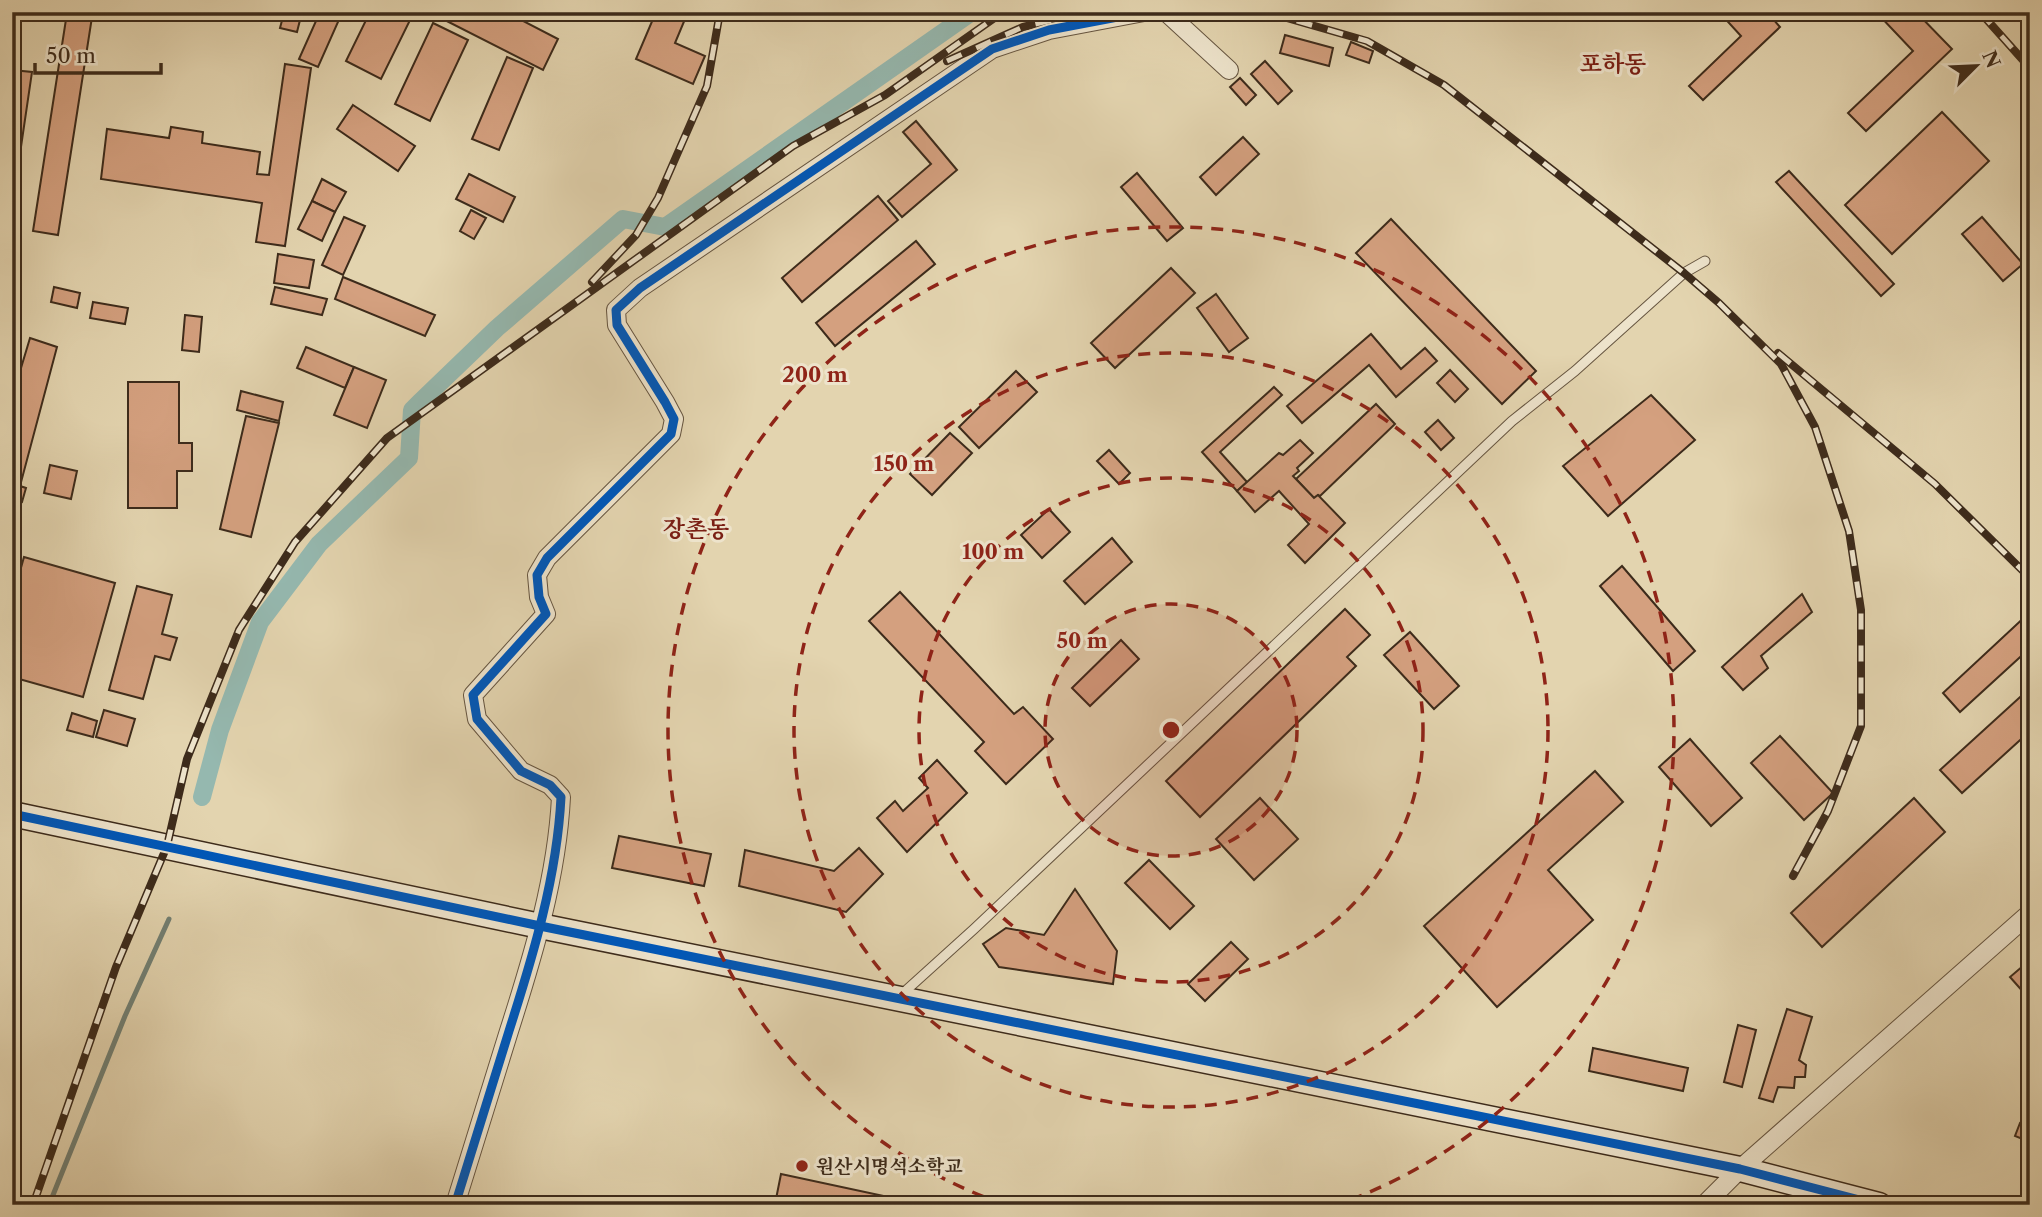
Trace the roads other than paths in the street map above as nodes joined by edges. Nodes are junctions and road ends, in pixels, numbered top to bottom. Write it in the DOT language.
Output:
graph roads {
  1 [pos="1144,12"];
  2 [pos="1166,12"];
  3 [pos="1229,70"];
  4 [pos="1705,261"];
  5 [pos="12,814"];
  6 [pos="2030,913"];
  7 [pos="540,926"];
  8 [pos="897,998"];
  9 [pos="1740,1169"];
  10 [pos="455,1205"];
  11 [pos="1704,1205"];
  12 [pos="1879,1205"];
  1 -- 7 [label="street"];
  2 -- 3 [label="street"];
  4 -- 8 [label="lane"];
  5 -- 7 [label="street"];
  6 -- 9 [label="street"];
  7 -- 8 [label="street"];
  7 -- 10 [label="street"];
  8 -- 9 [label="street"];
  9 -- 11 [label="street"];
  9 -- 12 [label="street"];
}
